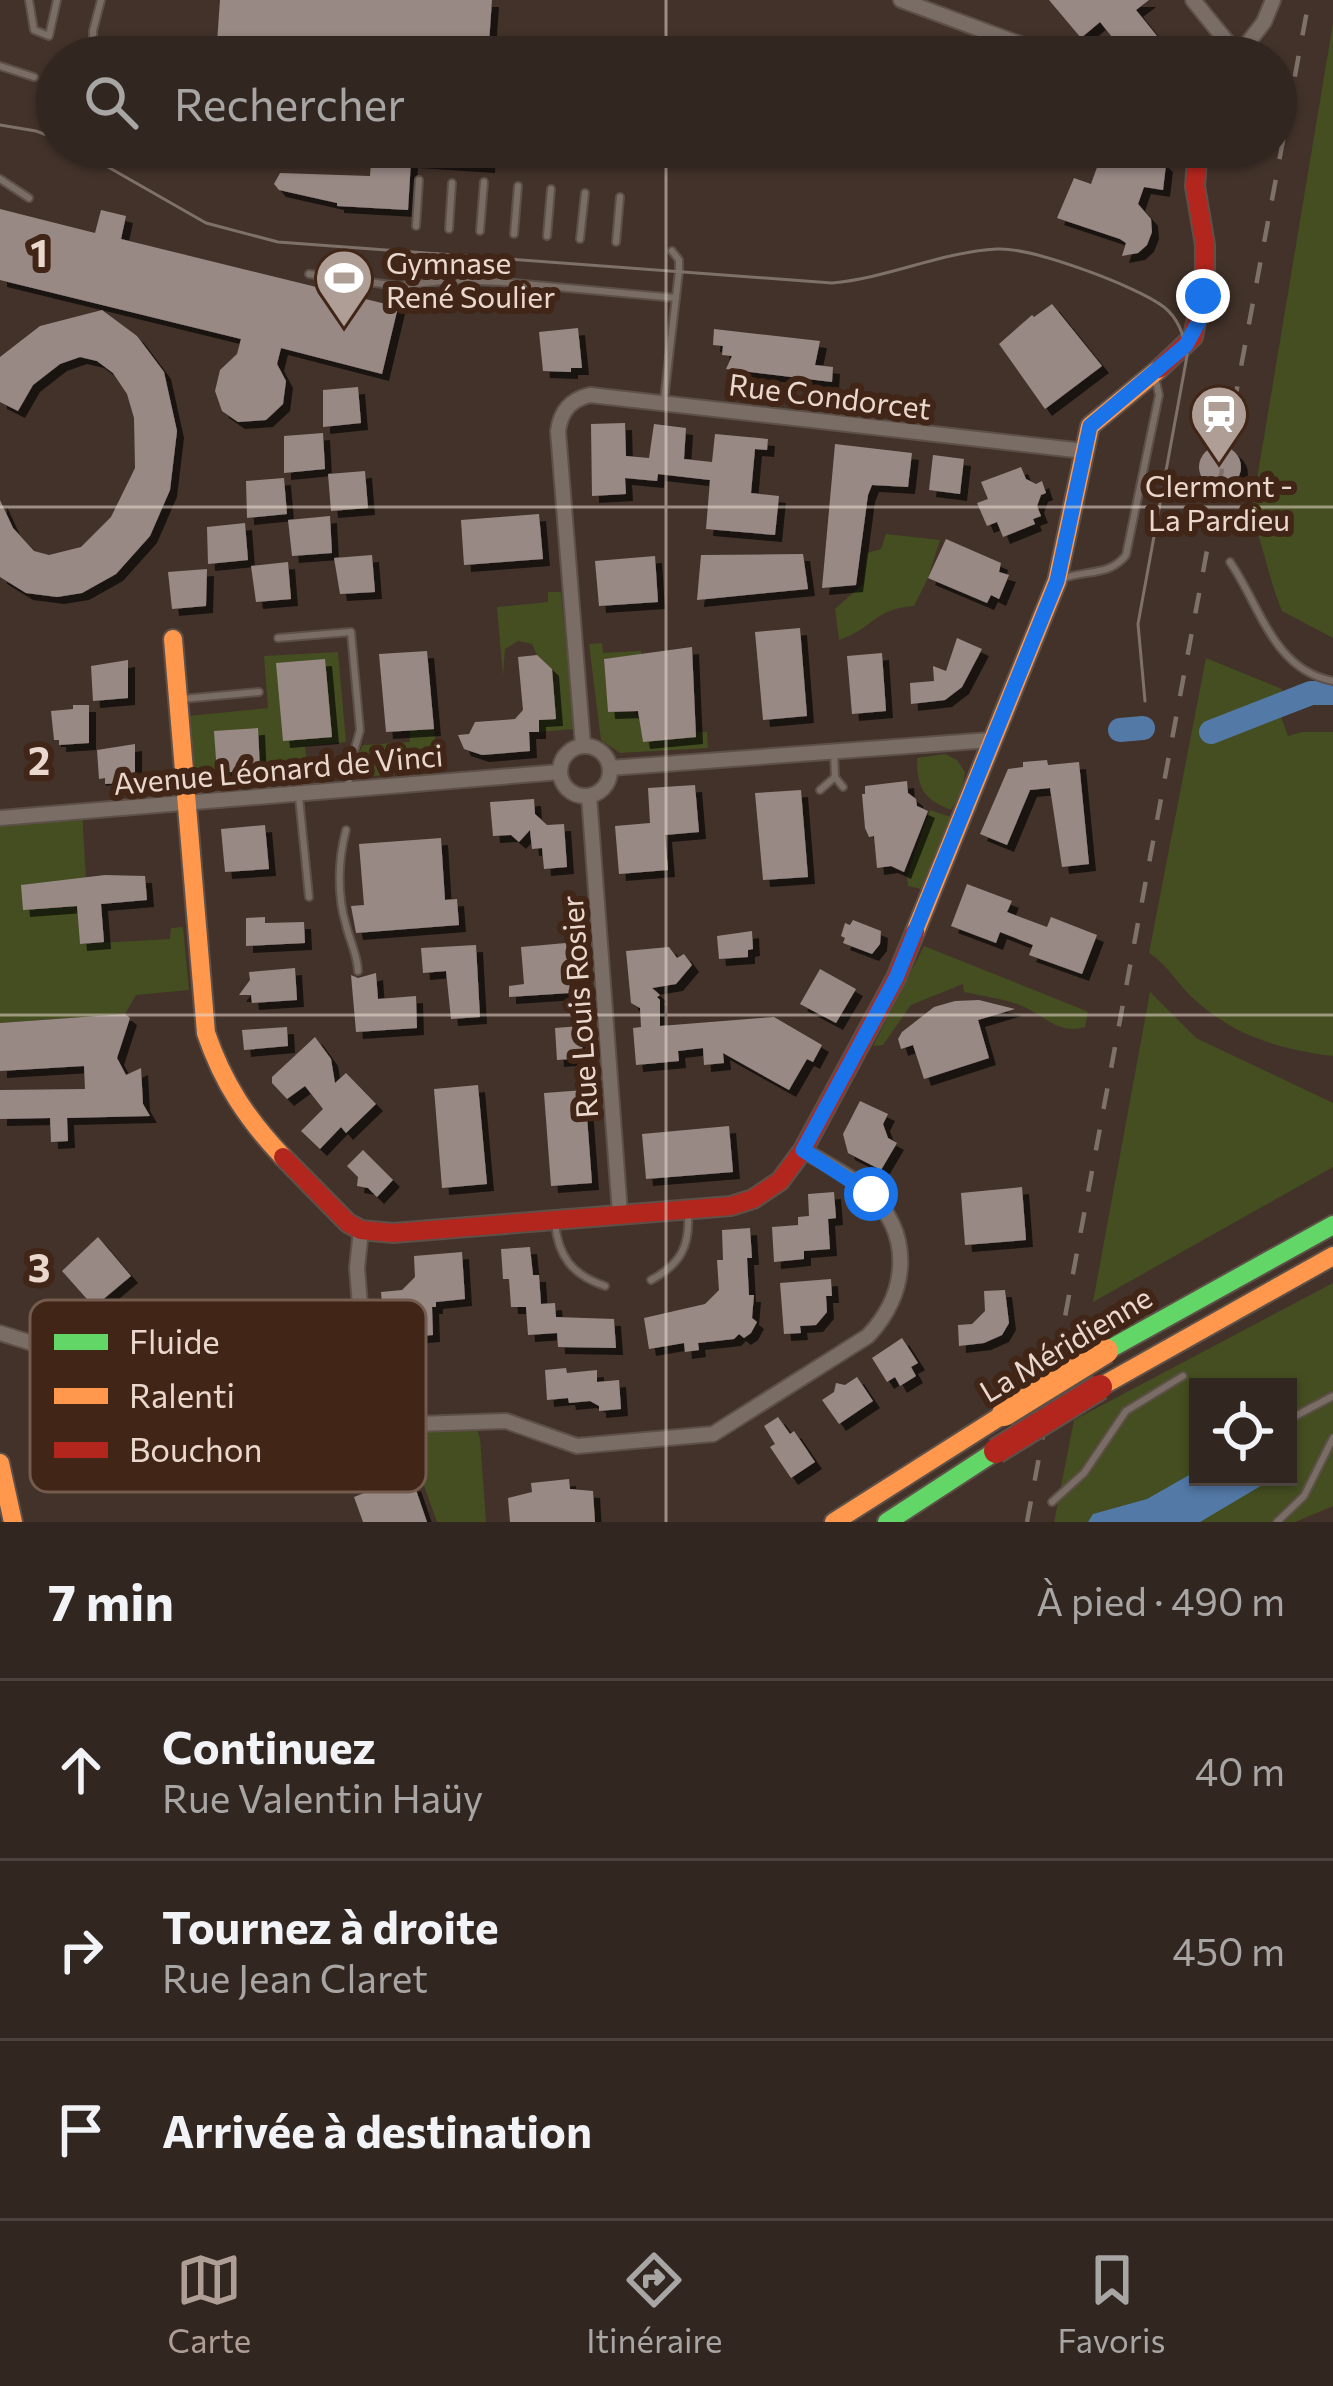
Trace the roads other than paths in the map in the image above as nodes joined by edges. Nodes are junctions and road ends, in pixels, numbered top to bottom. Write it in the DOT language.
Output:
graph roads {
  1 [pos="29,0"];
  2 [pos="57,0"];
  3 [pos="101,0"];
  4 [pos="901,0"];
  5 [pos="1193,0"];
  6 [pos="1273,0"];
  7 [pos="93,36"];
  8 [pos="998,36"];
  9 [pos="1222,36"];
  10 [pos="1253,36"];
  11 [pos="0,66"];
  12 [pos="34,77"];
  13 [pos="1196,168"];
  14 [pos="0,179"];
  15 [pos="419,180"];
  16 [pos="484,182"];
  17 [pos="452,183"];
  18 [pos="518,186"];
  19 [pos="551,189"];
  20 [pos="585,193"];
  21 [pos="620,196"];
  22 [pos="29,198"];
  23 [pos="416,226"];
  24 [pos="449,229"];
  25 [pos="480,231"];
  26 [pos="514,234"];
  27 [pos="547,236"];
  28 [pos="580,239"];
  29 [pos="616,242"];
  30 [pos="672,251"];
  31 [pos="309,274"];
  32 [pos="676,298"];
  33 [pos="1154,374"];
  34 [pos="664,403"];
  35 [pos="1084,451"];
  36 [pos="1230,562"];
  37 [pos="1057,581"];
  38 [pos="278,638"];
  39 [pos="173,639"];
  40 [pos="1333,681"];
  41 [pos="259,692"];
  42 [pos="178,700"];
  43 [pos="990,740"];
  44 [pos="583,746"];
  45 [pos="834,751"];
  46 [pos="610,768"];
  47 [pos="560,772"];
  48 [pos="835,777"];
  49 [pos="843,788"];
  50 [pos="349,790"];
  51 [pos="820,790"];
  52 [pos="299,794"];
  53 [pos="589,796"];
  54 [pos="185,803"];
  55 [pos="0,818"];
  56 [pos="346,830"];
  57 [pos="309,897"];
  58 [pos="358,970"];
  59 [pos="803,1150"];
  60 [pos="688,1209"];
  61 [pos="620,1213"];
  62 [pos="554,1219"];
  63 [pos="1333,1225"];
  64 [pos="361,1230"];
  65 [pos="1333,1256"];
  66 [pos="651,1280"];
  67 [pos="605,1286"];
  68 [pos="360,1300"];
  69 [pos="0,1333"];
  70 [pos="30,1341"];
  71 [pos="1183,1376"];
  72 [pos="1333,1396"];
  73 [pos="1297,1415"];
  74 [pos="426,1426"];
  75 [pos="1333,1438"];
  76 [pos="0,1463"];
  77 [pos="1052,1502"];
  78 [pos="14,1522"];
  79 [pos="834,1522"];
  80 [pos="887,1522"];
  81 [pos="1277,1522"];
  1 -- 2 [label="lane"];
  3 -- 7 [label="lane"];
  4 -- 8 [label="street"];
  5 -- 9 [label="street"];
  6 -- 10 [label="street"];
  11 -- 12 [label="lane"];
  13 -- 33 [label="main road"];
  14 -- 22 [label="lane"];
  15 -- 23 [label="lane"];
  16 -- 25 [label="lane"];
  17 -- 24 [label="lane"];
  18 -- 26 [label="lane"];
  19 -- 27 [label="lane"];
  20 -- 28 [label="lane"];
  21 -- 29 [label="lane"];
  30 -- 32 [label="lane"];
  31 -- 32 [label="lane"];
  32 -- 34 [label="lane"];
  33 -- 35 [label="main road"];
  33 -- 37 [label="lane"];
  34 -- 35 [label="street, Rue Condorcet"];
  34 -- 44 [label="street, Rue Condorcet"];
  35 -- 37 [label="main road"];
  36 -- 40 [label="lane"];
  37 -- 43 [label="main road"];
  38 -- 50 [label="lane"];
  39 -- 42 [label="main road"];
  41 -- 42 [label="lane"];
  42 -- 54 [label="main road"];
  43 -- 45 [label="street"];
  43 -- 59 [label="main road"];
  44 -- 46 [label="street"];
  44 -- 47 [label="street"];
  45 -- 46 [label="street"];
  45 -- 48 [label="lane"];
  46 -- 53 [label="street"];
  47 -- 50 [label="street, Avenue Léonard de Vinci"];
  47 -- 53 [label="street"];
  48 -- 49 [label="lane"];
  48 -- 51 [label="lane"];
  50 -- 52 [label="street, Avenue Léonard de Vinci"];
  52 -- 54 [label="street, Avenue Léonard de Vinci"];
  52 -- 57 [label="lane"];
  53 -- 61 [label="street, Rue Louis Rosier"];
  54 -- 55 [label="street, Avenue Léonard de Vinci"];
  54 -- 64 [label="main road"];
  56 -- 58 [label="lane"];
  59 -- 60 [label="main road"];
  59 -- 74 [label="street"];
  60 -- 61 [label="main road"];
  60 -- 66 [label="lane"];
  61 -- 62 [label="main road"];
  62 -- 64 [label="main road"];
  62 -- 67 [label="lane"];
  63 -- 79 [label="main road, La Méridienne, bridge"];
  64 -- 68 [label="street"];
  65 -- 80 [label="main road, La Méridienne, bridge"];
  69 -- 70 [label="street"];
  71 -- 77 [label="lane"];
  72 -- 73 [label="lane"];
  75 -- 81 [label="lane"];
  76 -- 78 [label="main road"];
}
